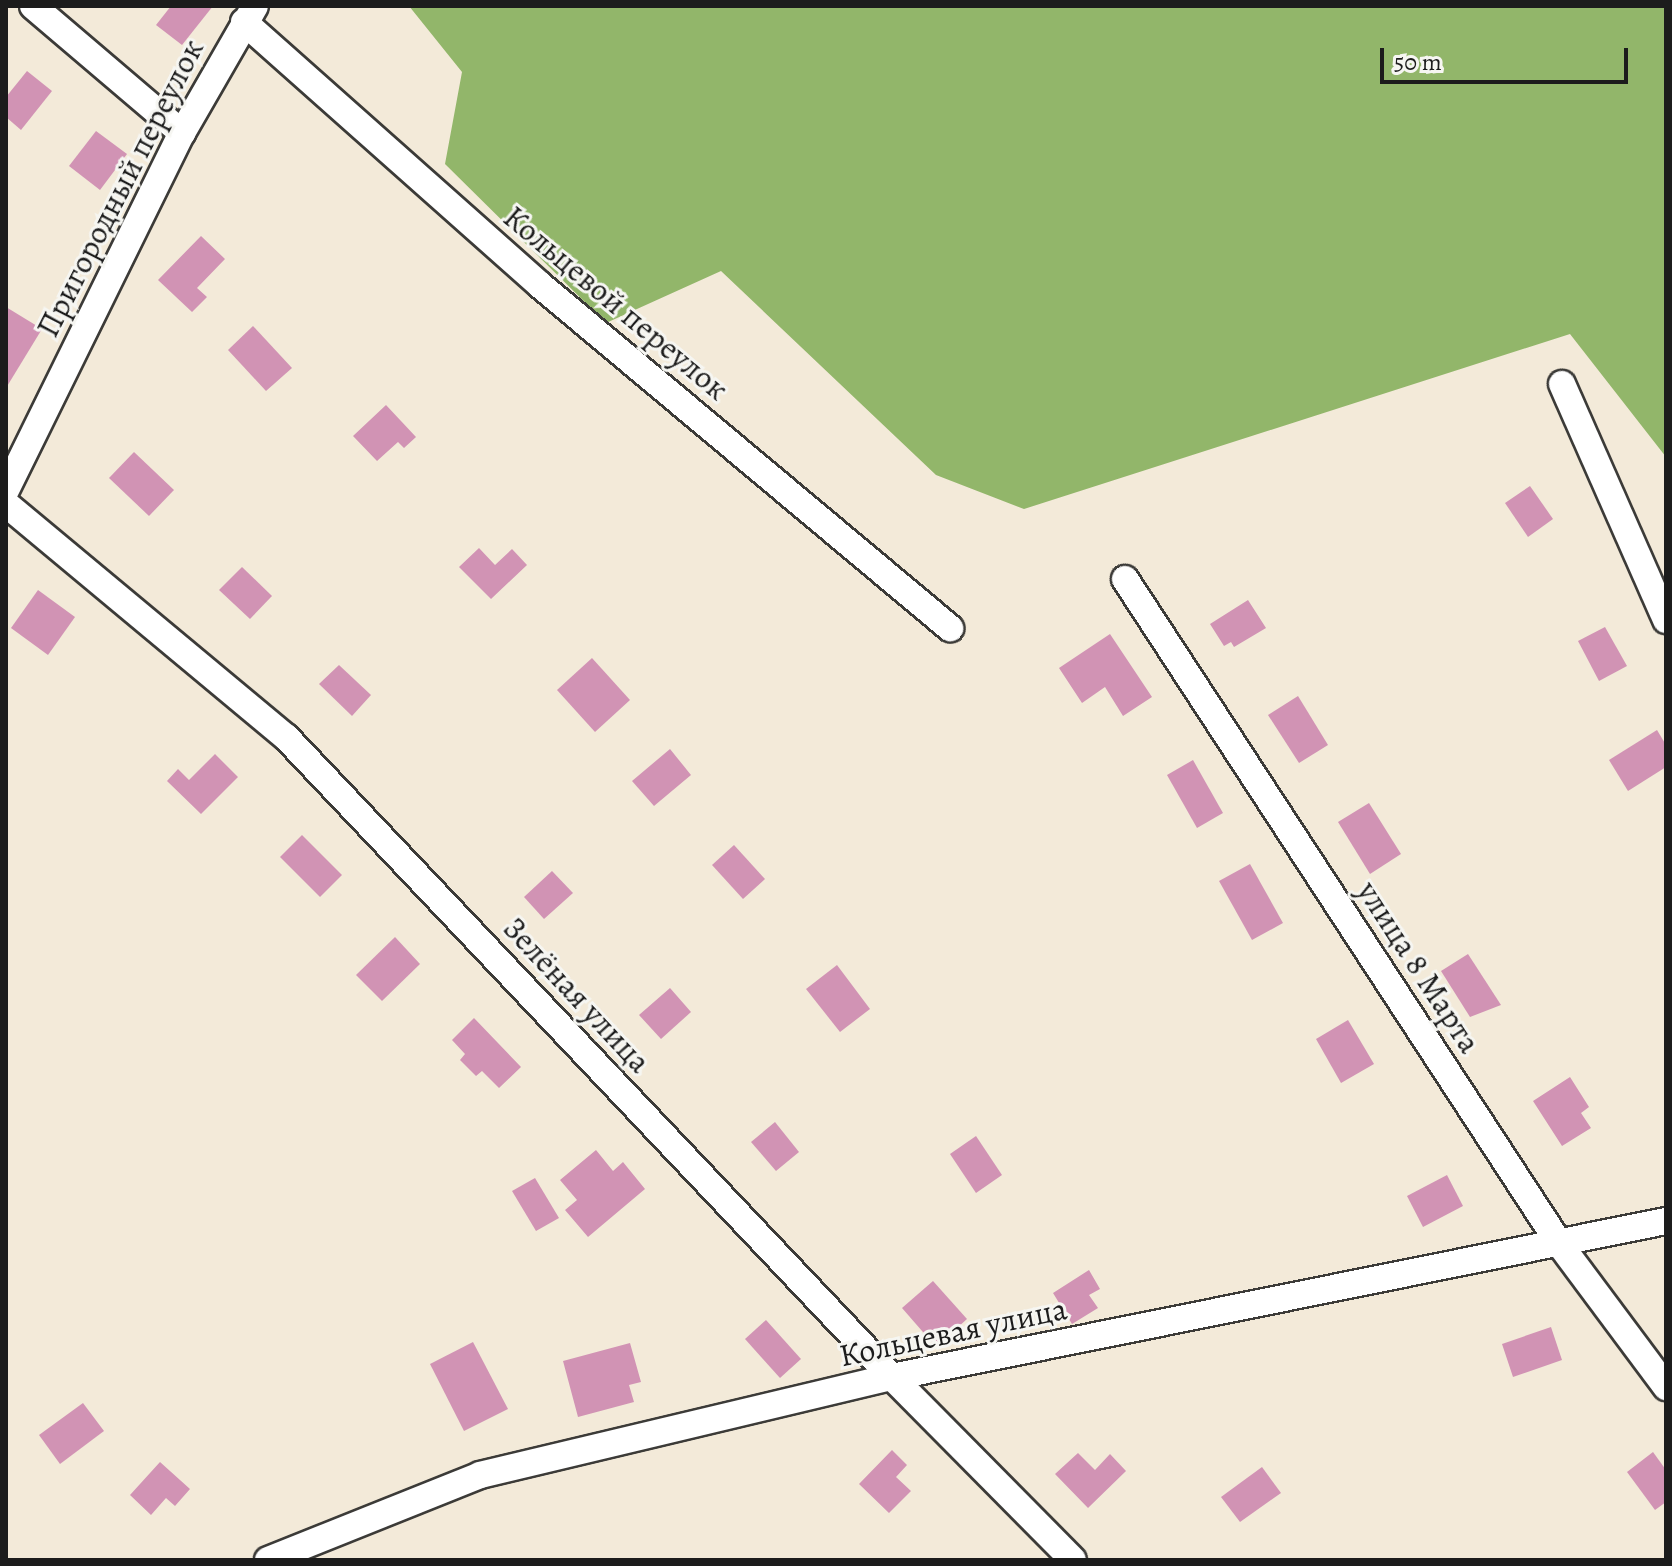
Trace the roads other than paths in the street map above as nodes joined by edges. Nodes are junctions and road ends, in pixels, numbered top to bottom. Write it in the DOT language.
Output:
graph roads {
  1 [pos="33,6"];
  2 [pos="250,14"];
  3 [pos="182,133"];
  4 [pos="1562,384"];
  5 [pos="6,490"];
  6 [pos="6,504"];
  7 [pos="1125,579"];
  8 [pos="1666,620"];
  9 [pos="950,628"];
  10 [pos="1666,1221"];
  11 [pos="1561,1246"];
  12 [pos="892,1377"];
  13 [pos="1666,1387"];
  14 [pos="268,1560"];
  15 [pos="1073,1560"];
  1 -- 3 [label="street"];
  2 -- 3 [label="street, Пригородный переулок"];
  2 -- 9 [label="street, Кольцевой переулок"];
  3 -- 5 [label="street, Пригородный переулок"];
  4 -- 8 [label="street"];
  6 -- 12 [label="street, Зелёная улица"];
  7 -- 11 [label="street, улица 8 Марта"];
  10 -- 11 [label="street, Кольцевая улица"];
  11 -- 12 [label="street, Кольцевая улица"];
  11 -- 13 [label="street, улица 8 Марта"];
  12 -- 14 [label="street, Кольцевая улица"];
  12 -- 15 [label="street, Зелёная улица"];
}
